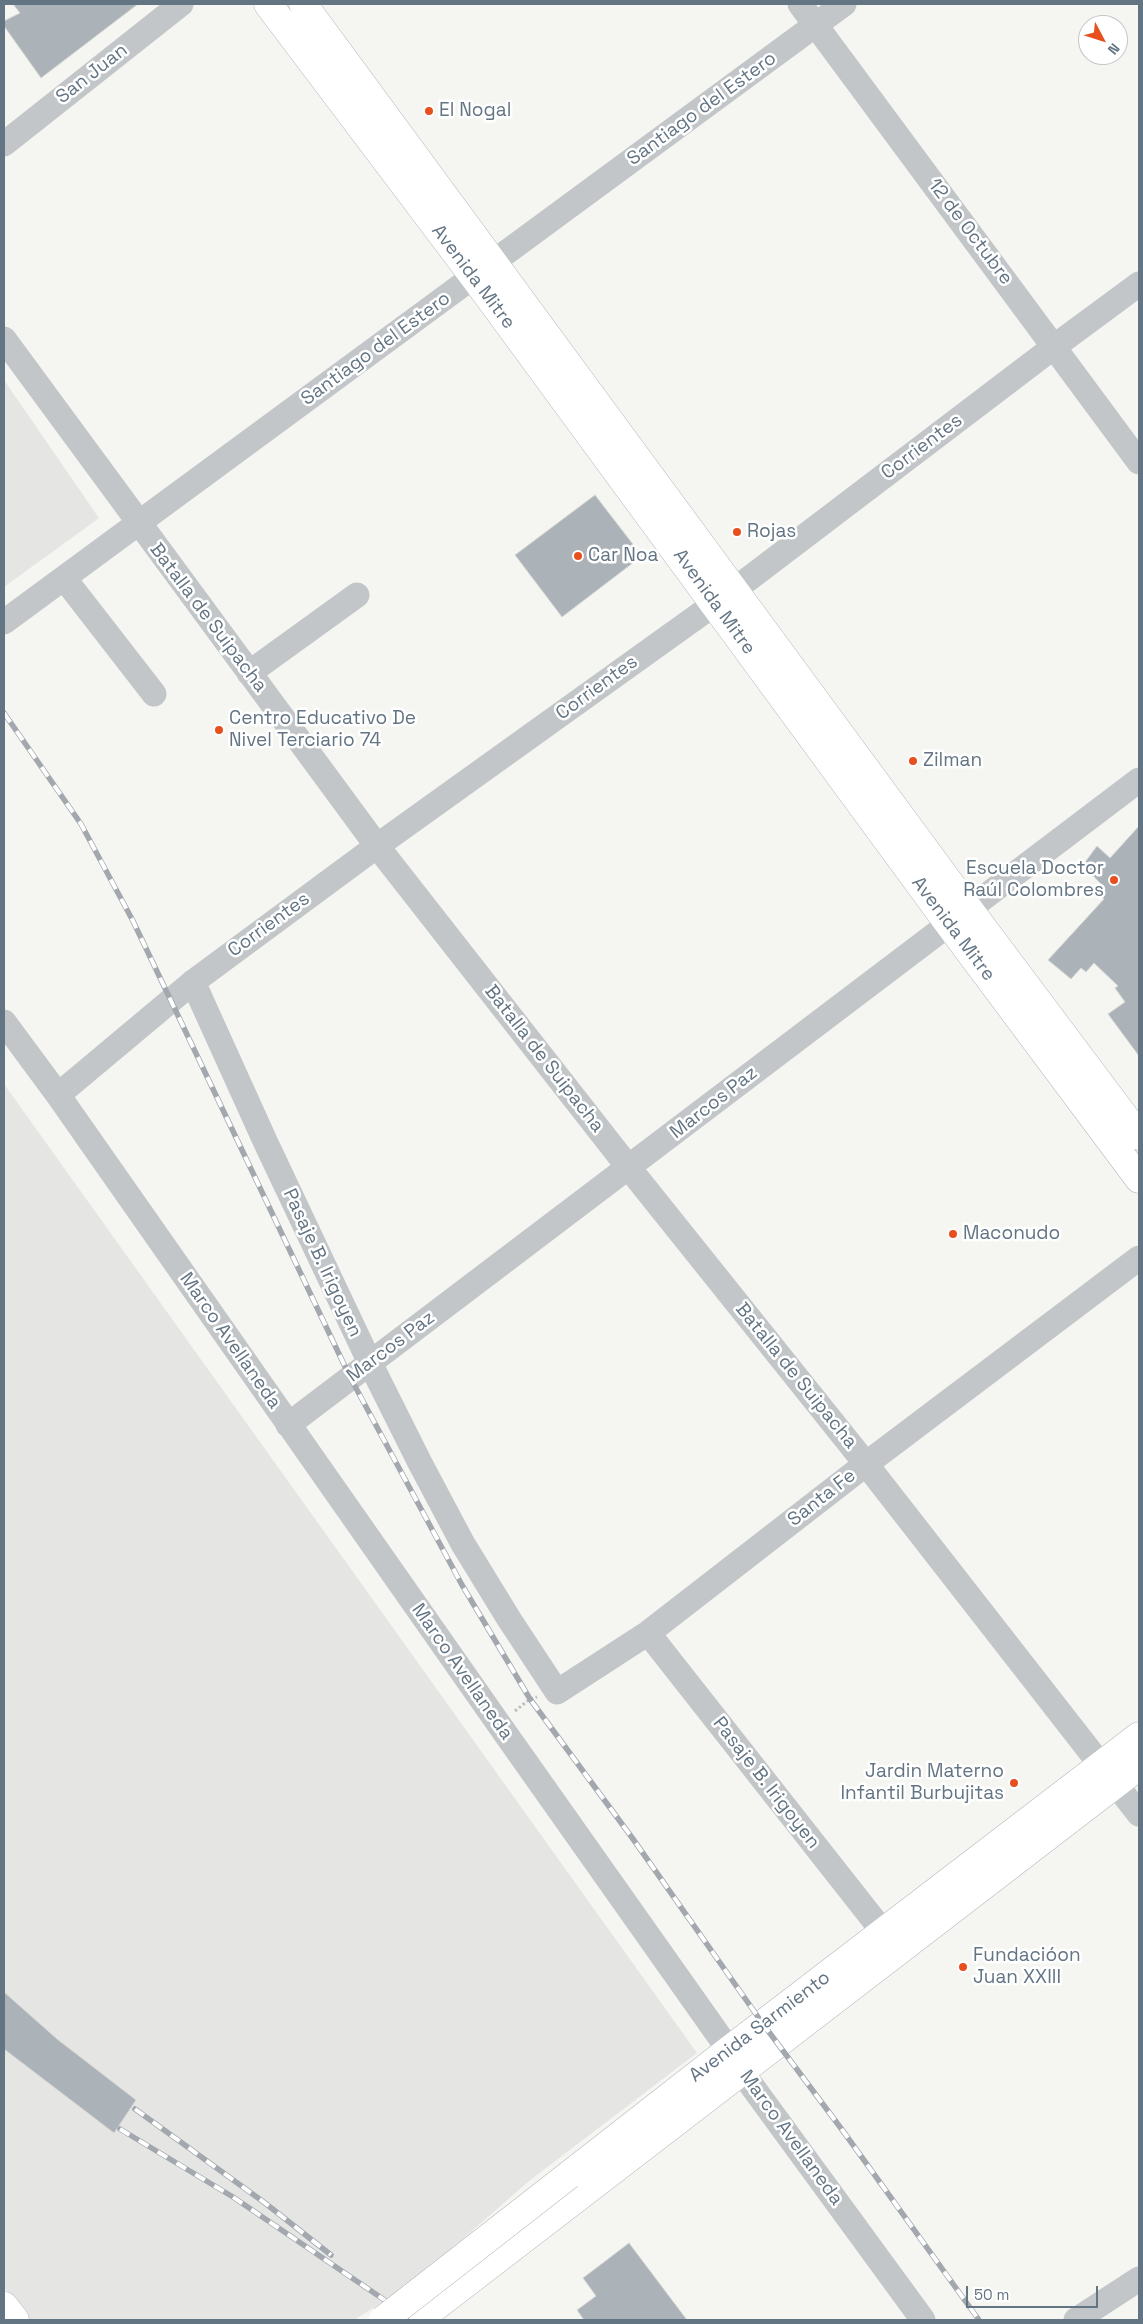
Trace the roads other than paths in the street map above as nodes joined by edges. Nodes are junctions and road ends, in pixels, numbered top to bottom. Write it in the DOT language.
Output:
graph roads {
  1 [pos="181,4"];
  2 [pos="268,4"];
  3 [pos="303,4"];
  4 [pos="800,4"];
  5 [pos="844,4"];
  6 [pos="816,25"];
  7 [pos="4,144"];
  8 [pos="484,270"];
  9 [pos="1139,284"];
  10 [pos="4,339"];
  11 [pos="1055,346"];
  12 [pos="1139,462"];
  13 [pos="138,524"];
  14 [pos="64,578"];
  15 [pos="357,595"];
  16 [pos="725,597"];
  17 [pos="4,622"];
  18 [pos="249,673"];
  19 [pos="154,694"];
  20 [pos="1139,780"];
  21 [pos="377,846"];
  22 [pos="958,915"];
  23 [pos="193,982"];
  24 [pos="4,1022"];
  25 [pos="58,1095"];
  26 [pos="1139,1136"];
  27 [pos="629,1168"];
  28 [pos="1139,1179"];
  29 [pos="1139,1258"];
  30 [pos="370,1363"];
  31 [pos="288,1425"];
  32 [pos="866,1464"];
  33 [pos="648,1633"];
  34 [pos="557,1692"];
  35 [pos="1139,1736"];
  36 [pos="1139,1766"];
  37 [pos="1109,1775"];
  38 [pos="1139,1814"];
  39 [pos="884,1933"];
  40 [pos="735,2060"];
  41 [pos="577,2184"];
  42 [pos="1139,2279"];
  43 [pos="4,2306"];
  44 [pos="15,2320"];
  45 [pos="383,2320"];
  46 [pos="418,2320"];
  47 [pos="923,2320"];
  48 [pos="1076,2320"];
  1 -- 7 [label="street, San Juan"];
  2 -- 8 [label="main road, Avenida Mitre"];
  3 -- 8 [label="main road, Avenida Mitre"];
  4 -- 6 [label="street, 12 de Octubre"];
  5 -- 6 [label="street, Santiago del Estero"];
  6 -- 8 [label="street, Santiago del Estero"];
  6 -- 11 [label="street, 12 de Octubre"];
  8 -- 13 [label="street, Santiago del Estero"];
  8 -- 16 [label="main road, Avenida Mitre"];
  9 -- 11 [label="street, Corrientes"];
  10 -- 13 [label="street, Batalla de Suipacha"];
  11 -- 12 [label="street, 12 de Octubre"];
  11 -- 16 [label="street, Corrientes"];
  13 -- 14 [label="street, Santiago del Estero"];
  13 -- 18 [label="street, Batalla de Suipacha"];
  14 -- 17 [label="street, Santiago del Estero"];
  14 -- 19 [label="street"];
  15 -- 18 [label="street"];
  16 -- 21 [label="street, Corrientes"];
  16 -- 22 [label="main road, Avenida Mitre"];
  18 -- 21 [label="street, Batalla de Suipacha"];
  20 -- 22 [label="street, Marcos Paz"];
  21 -- 23 [label="street, Corrientes"];
  21 -- 27 [label="street, Batalla de Suipacha"];
  22 -- 26 [label="main road, Avenida Mitre"];
  22 -- 27 [label="street, Marcos Paz"];
  22 -- 28 [label="main road, Avenida Mitre"];
  23 -- 25 [label="street, Corrientes"];
  23 -- 30 [label="street, Pasaje B. Irigoyen"];
  24 -- 25 [label="street, Marco Avellaneda"];
  25 -- 31 [label="street, Marco Avellaneda"];
  27 -- 30 [label="street, Marcos Paz"];
  27 -- 32 [label="street, Batalla de Suipacha"];
  29 -- 32 [label="street, Santa Fe"];
  30 -- 31 [label="street, Marcos Paz"];
  30 -- 34 [label="street, Pasaje B. Irigoyen"];
  31 -- 40 [label="street, Marco Avellaneda"];
  32 -- 33 [label="street, Santa Fe"];
  32 -- 37 [label="street, Batalla de Suipacha"];
  33 -- 34 [label="street, Santa Fe"];
  33 -- 39 [label="street, Pasaje B. Irigoyen"];
  35 -- 37 [label="main road, Avenida Sarmiento"];
  36 -- 37 [label="main road, Avenida Sarmiento"];
  37 -- 38 [label="street, Batalla de Suipacha"];
  37 -- 39 [label="main road, Avenida Sarmiento"];
  37 -- 40 [label="main road, Avenida Sarmiento"];
  39 -- 40 [label="main road, Avenida Sarmiento"];
  40 -- 41 [label="main road, Avenida Sarmiento"];
  40 -- 47 [label="street, Marco Avellaneda"];
  41 -- 45 [label="main road, Avenida Sarmiento, bridge"];
  41 -- 46 [label="main road, Avenida Sarmiento"];
  42 -- 48 [label="street"];
  43 -- 44 [label="main road"];
}
